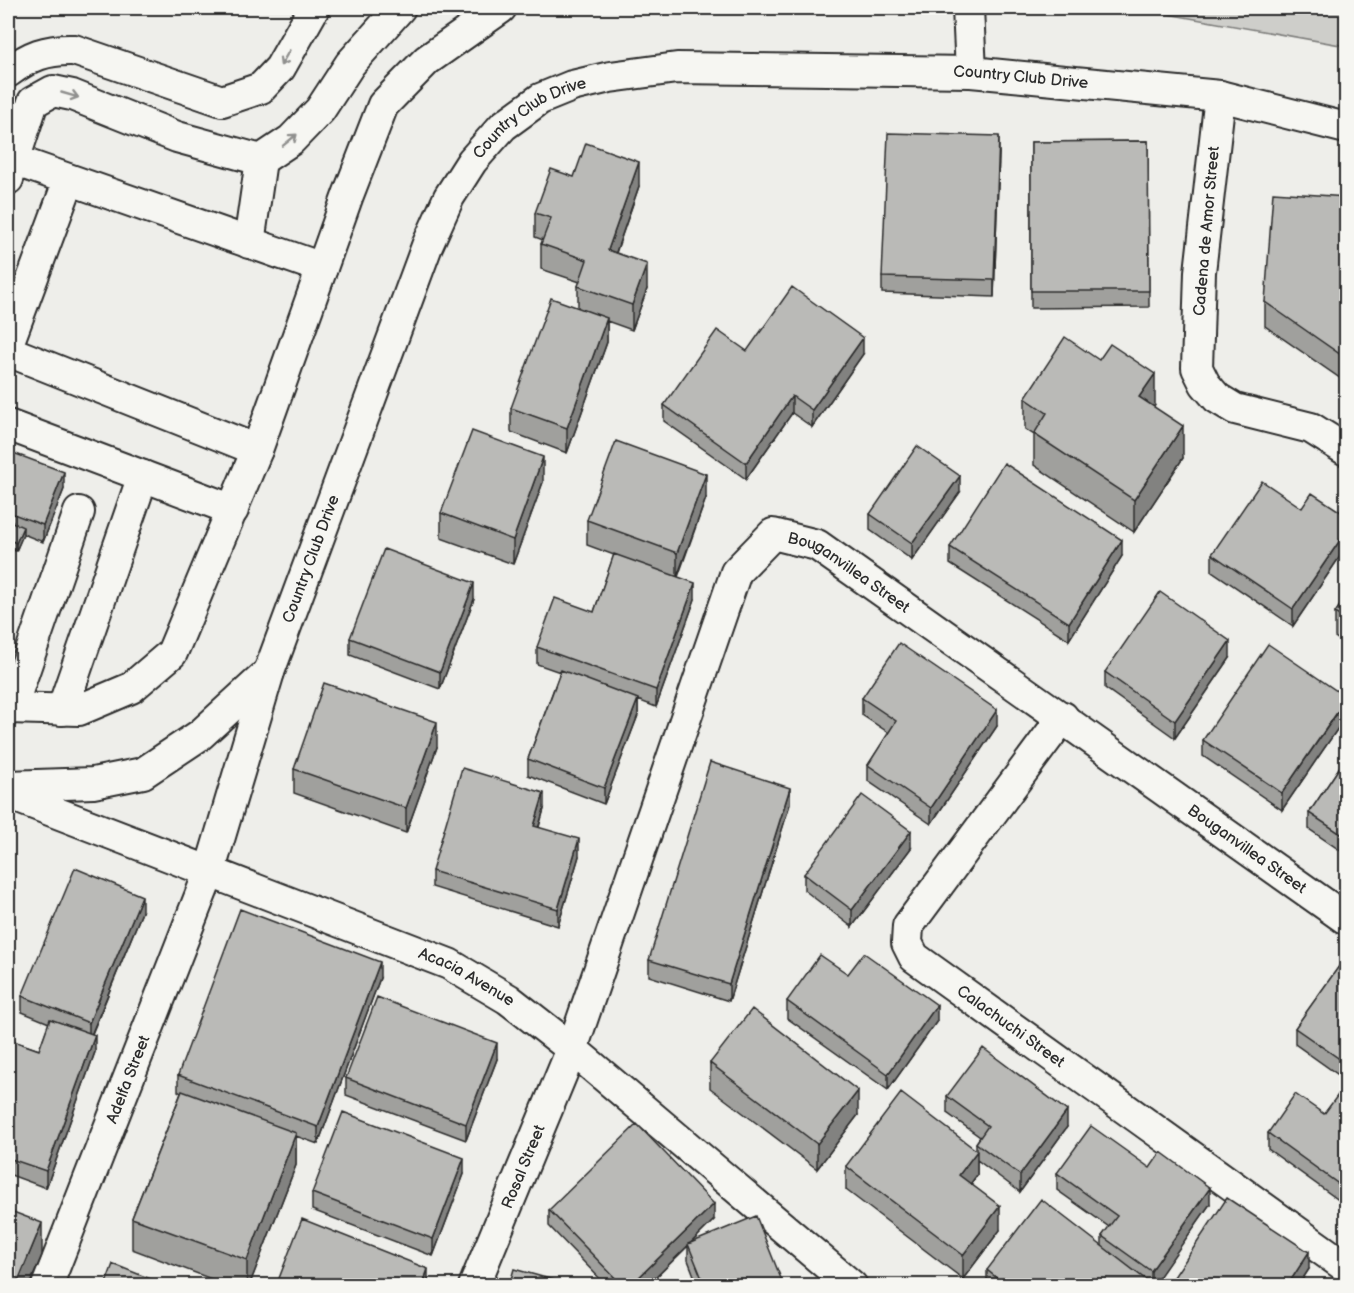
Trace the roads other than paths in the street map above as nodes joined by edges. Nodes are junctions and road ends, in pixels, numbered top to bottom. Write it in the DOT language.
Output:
graph roads {
  1 [pos="314,8"];
  2 [pos="400,8"];
  3 [pos="501,8"];
  4 [pos="968,8"];
  5 [pos="8,72"];
  6 [pos="971,72"];
  7 [pos="1220,96"];
  8 [pos="1347,128"];
  9 [pos="261,160"];
  10 [pos="10,166"];
  11 [pos="69,180"];
  12 [pos="249,243"];
  13 [pos="322,268"];
  14 [pos="8,344"];
  15 [pos="8,351"];
  16 [pos="8,425"];
  17 [pos="257,450"];
  18 [pos="1347,450"];
  19 [pos="143,476"];
  20 [pos="233,510"];
  21 [pos="79,512"];
  22 [pos="269,672"];
  23 [pos="9,708"];
  24 [pos="62,710"];
  25 [pos="1063,717"];
  26 [pos="8,786"];
  27 [pos="8,794"];
  28 [pos="209,873"];
  29 [pos="1347,919"];
  30 [pos="572,1049"];
  31 [pos="1347,1267"];
  32 [pos="47,1286"];
  33 [pos="474,1286"];
  34 [pos="852,1286"];
  1 -- 5 [label="street, one-way"];
  9 -- 2 [label="street, one-way"];
  3 -- 13 [label="street"];
  4 -- 6 [label="street"];
  6 -- 7 [label="street, Country Club Drive"];
  6 -- 22 [label="street, Country Club Drive"];
  7 -- 8 [label="street, Country Club Drive"];
  7 -- 18 [label="street, Cadena de Amor Street"];
  10 -- 9 [label="street, one-way"];
  9 -- 12 [label="street"];
  10 -- 11 [label="street"];
  11 -- 12 [label="street"];
  11 -- 14 [label="street"];
  12 -- 13 [label="street"];
  13 -- 17 [label="street"];
  15 -- 17 [label="street"];
  16 -- 19 [label="street"];
  17 -- 20 [label="street"];
  19 -- 20 [label="street"];
  19 -- 24 [label="street"];
  20 -- 24 [label="street"];
  21 -- 23 [label="street"];
  22 -- 26 [label="street"];
  22 -- 28 [label="street, Country Club Drive"];
  23 -- 24 [label="street"];
  25 -- 29 [label="street, Bouganvillea Street"];
  25 -- 30 [label="street, Bouganvillea Street"];
  25 -- 31 [label="street, Calachuchi Street"];
  27 -- 28 [label="street, Acacia Avenue"];
  28 -- 30 [label="street, Acacia Avenue"];
  28 -- 32 [label="street, Adelfa Street"];
  30 -- 33 [label="street, Rosal Street"];
  30 -- 34 [label="street, Acacia Avenue"];
}
